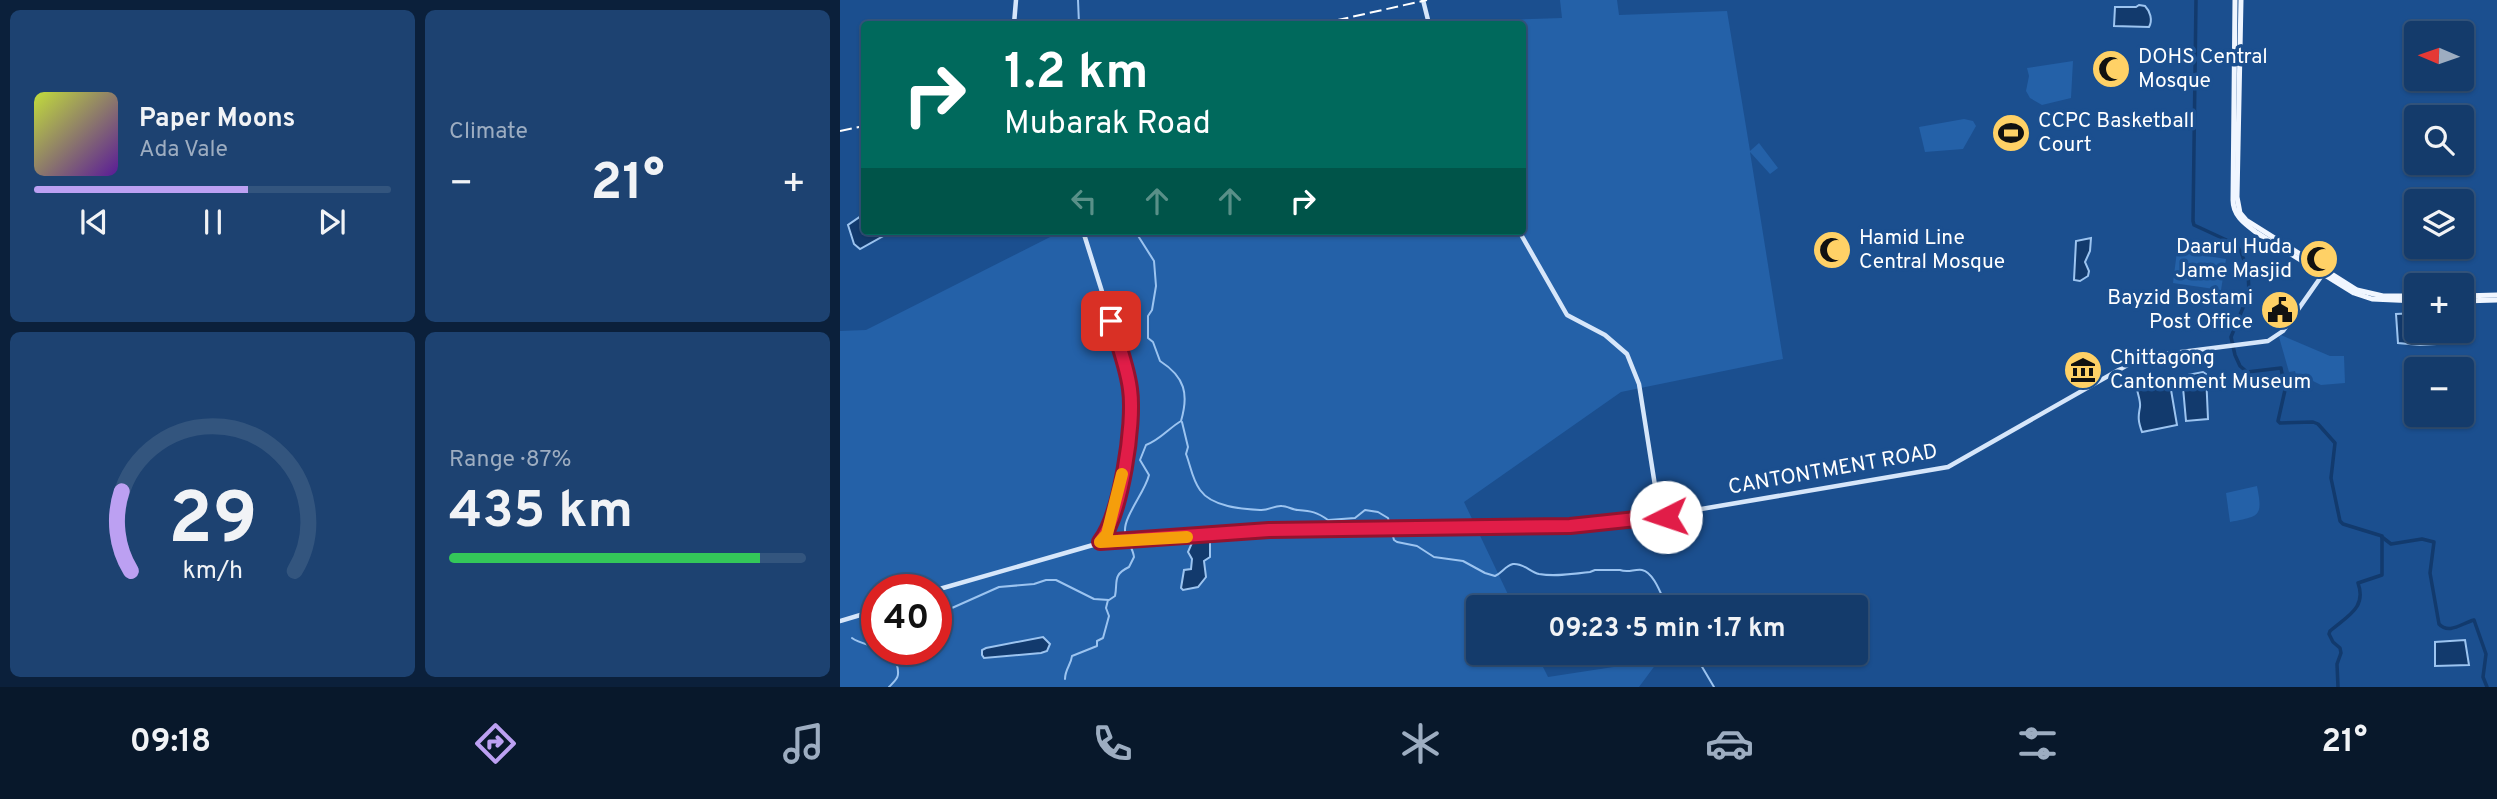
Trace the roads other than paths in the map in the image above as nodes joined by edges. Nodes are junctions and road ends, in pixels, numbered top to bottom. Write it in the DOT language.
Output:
graph roads {
  1 [pos="1016,0"];
  2 [pos="1423,0"];
  3 [pos="2238,0"];
  4 [pos="1014,21"];
  5 [pos="1428,21"];
  6 [pos="1084,235"];
  7 [pos="1521,235"];
  8 [pos="2324,273"];
  9 [pos="2404,297"];
  10 [pos="2474,298"];
  11 [pos="2497,298"];
  12 [pos="1659,511"];
  13 [pos="1666,515"];
  14 [pos="1655,517"];
  15 [pos="1100,542"];
  16 [pos="952,585"];
  17 [pos="861,615"];
  18 [pos="840,621"];
  1 -- 4 [label="street"];
  2 -- 5 [label="street"];
  3 -- 8 [label="main road"];
  6 -- 15 [label="street"];
  7 -- 12 [label="street"];
  8 -- 9 [label="main road"];
  8 -- 13 [label="street, CANTONTMENT ROAD"];
  10 -- 11 [label="main road"];
  12 -- 13 [label="street"];
  12 -- 14 [label="street"];
  13 -- 14 [label="street, CANTONTMENT ROAD"];
  14 -- 15 [label="street"];
  15 -- 16 [label="street"];
  17 -- 18 [label="street"];
}
